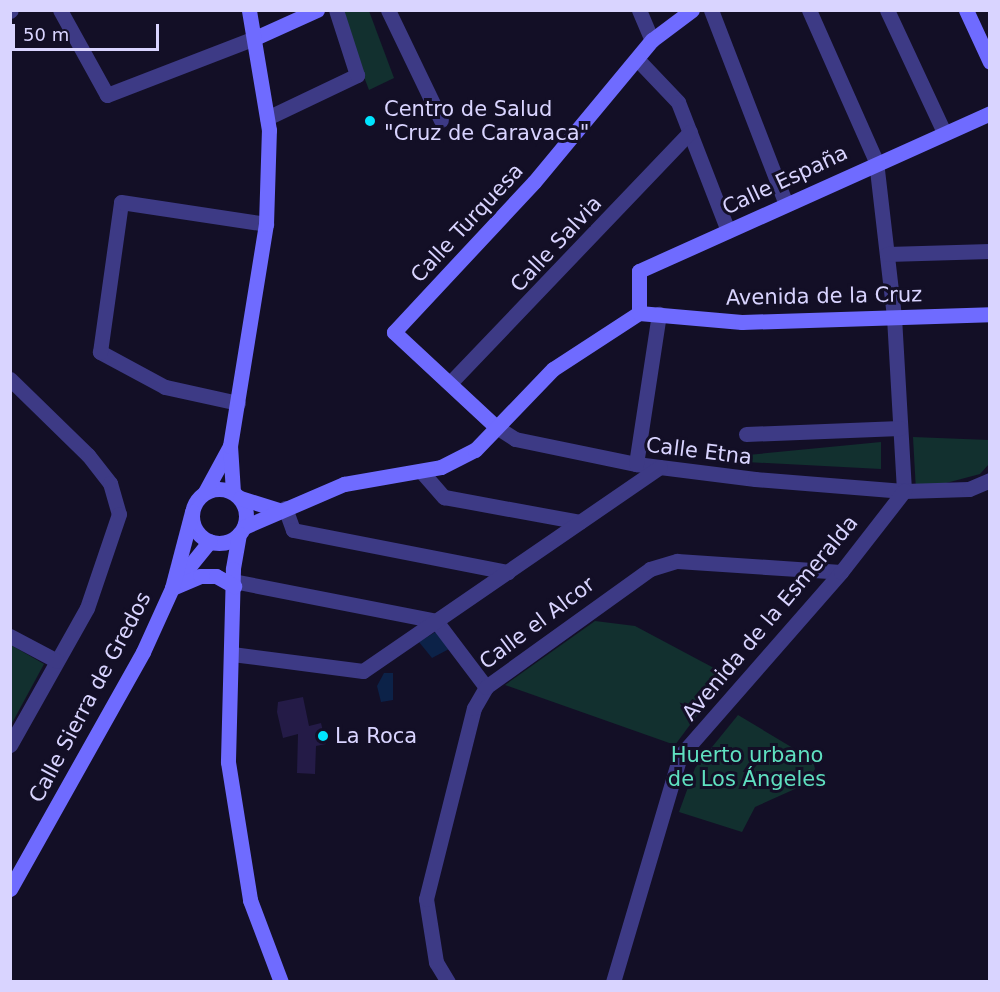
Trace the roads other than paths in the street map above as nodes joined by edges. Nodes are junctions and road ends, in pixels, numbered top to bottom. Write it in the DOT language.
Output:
graph roads {
  1 [pos="60,10"];
  2 [pos="249,10"];
  3 [pos="317,10"];
  4 [pos="336,10"];
  5 [pos="388,10"];
  6 [pos="639,10"];
  7 [pos="692,10"];
  8 [pos="711,10"];
  9 [pos="809,10"];
  10 [pos="886,10"];
  11 [pos="966,10"];
  12 [pos="255,38"];
  13 [pos="652,40"];
  14 [pos="638,60"];
  15 [pos="990,62"];
  16 [pos="990,113"];
  17 [pos="267,118"];
  18 [pos="441,120"];
  19 [pos="690,132"];
  20 [pos="944,132"];
  21 [pos="876,160"];
  22 [pos="786,204"];
  23 [pos="266,224"];
  24 [pos="728,231"];
  25 [pos="990,251"];
  26 [pos="887,254"];
  27 [pos="639,313"];
  28 [pos="659,314"];
  29 [pos="990,314"];
  30 [pos="894,317"];
  31 [pos="10,379"];
  32 [pos="451,382"];
  33 [pos="238,403"];
  34 [pos="495,426"];
  35 [pos="900,428"];
  36 [pos="746,435"];
  37 [pos="230,446"];
  38 [pos="636,464"];
  39 [pos="660,467"];
  40 [pos="421,471"];
  41 [pos="990,480"];
  42 [pos="904,491"];
  43 [pos="205,492"];
  44 [pos="236,495"];
  45 [pos="282,509"];
  46 [pos="192,512"];
  47 [pos="580,522"];
  48 [pos="242,531"];
  49 [pos="211,541"];
  50 [pos="508,572"];
  51 [pos="841,572"];
  52 [pos="233,579"];
  53 [pos="172,588"];
  54 [pos="436,621"];
  55 [pos="10,636"];
  56 [pos="232,654"];
  57 [pos="57,661"];
  58 [pos="486,687"];
  59 [pos="10,745"];
  60 [pos="10,889"];
  61 [pos="281,981"];
  62 [pos="448,981"];
  63 [pos="613,981"];
  1 -- 12 [label="street"];
  2 -- 12 [label="street"];
  3 -- 12 [label="street"];
  4 -- 17 [label="street"];
  5 -- 18 [label="street"];
  6 -- 13 [label="street"];
  7 -- 13 [label="street, Calle Turquesa"];
  8 -- 22 [label="street"];
  9 -- 21 [label="street"];
  10 -- 20 [label="street"];
  11 -- 15 [label="street"];
  12 -- 17 [label="street"];
  13 -- 14 [label="street, Calle Turquesa"];
  14 -- 19 [label="street"];
  14 -- 32 [label="street, Calle Turquesa"];
  16 -- 20 [label="street, Calle España"];
  17 -- 23 [label="street"];
  19 -- 24 [label="street"];
  19 -- 32 [label="street, Calle Salvia"];
  20 -- 21 [label="street, Calle España"];
  21 -- 22 [label="street, Calle España"];
  21 -- 26 [label="street"];
  22 -- 24 [label="street, Calle España"];
  23 -- 33 [label="street"];
  23 -- 33 [label="street"];
  24 -- 27 [label="street, Calle España"];
  25 -- 26 [label="street"];
  26 -- 30 [label="street"];
  27 -- 28 [label="street, Avenida de la Cruz"];
  27 -- 34 [label="street"];
  28 -- 30 [label="street, Avenida de la Cruz"];
  28 -- 38 [label="street"];
  29 -- 30 [label="street, Avenida de la Cruz"];
  30 -- 35 [label="street"];
  31 -- 57 [label="street"];
  32 -- 34 [label="street"];
  33 -- 37 [label="street"];
  34 -- 38 [label="street, Calle Etna"];
  34 -- 40 [label="street"];
  35 -- 36 [label="street"];
  35 -- 42 [label="street"];
  37 -- 43 [label="street"];
  37 -- 44 [label="street"];
  38 -- 39 [label="street, Calle Etna"];
  39 -- 42 [label="street, Calle Etna"];
  39 -- 47 [label="street"];
  40 -- 45 [label="street"];
  40 -- 47 [label="street"];
  41 -- 42 [label="street, Calle Etna"];
  42 -- 51 [label="street, Avenida de la Esmeralda"];
  43 -- 44 [label="street"];
  43 -- 46 [label="street"];
  44 -- 45 [label="street"];
  44 -- 48 [label="street"];
  45 -- 48 [label="street"];
  45 -- 50 [label="street"];
  46 -- 49 [label="street"];
  46 -- 53 [label="street, Calle Sierra de Gredos"];
  47 -- 50 [label="street"];
  48 -- 49 [label="street"];
  48 -- 52 [label="street"];
  49 -- 52 [label="street"];
  49 -- 53 [label="street, Calle Sierra de Gredos"];
  50 -- 54 [label="street"];
  51 -- 58 [label="street, Calle el Alcor"];
  51 -- 63 [label="street, Avenida de la Esmeralda"];
  52 -- 53 [label="street"];
  52 -- 54 [label="street"];
  52 -- 56 [label="street"];
  53 -- 60 [label="street, Calle Sierra de Gredos"];
  54 -- 56 [label="street"];
  54 -- 58 [label="street"];
  55 -- 57 [label="street"];
  56 -- 61 [label="street"];
  57 -- 59 [label="street"];
  58 -- 62 [label="street, Calle el Alcor"];
}
